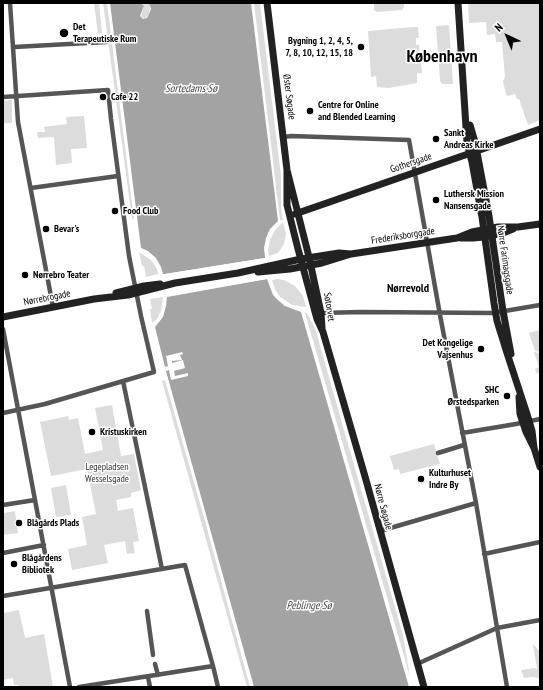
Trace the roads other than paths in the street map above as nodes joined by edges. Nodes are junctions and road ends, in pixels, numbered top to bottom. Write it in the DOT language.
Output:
graph roads {
  1 [pos="10,3"];
  2 [pos="267,3"];
  3 [pos="458,3"];
  4 [pos="106,42"];
  5 [pos="14,47"];
  6 [pos="16,96"];
  7 [pos="3,97"];
  8 [pos="540,128"];
  9 [pos="284,137"];
  10 [pos="473,152"];
  11 [pos="287,170"];
  12 [pos="414,172"];
  13 [pos="118,176"];
  14 [pos="31,188"];
  15 [pos="298,213"];
  16 [pos="289,216"];
  17 [pos="540,224"];
  18 [pos="487,233"];
  19 [pos="427,242"];
  20 [pos="351,254"];
  21 [pos="309,257"];
  22 [pos="300,259"];
  23 [pos="311,265"];
  24 [pos="303,266"];
  25 [pos="238,273"];
  26 [pos="136,290"];
  27 [pos="540,305"];
  28 [pos="52,307"];
  29 [pos="440,312"];
  30 [pos="499,312"];
  31 [pos="321,313"];
  32 [pos="3,316"];
  33 [pos="3,329"];
  34 [pos="323,332"];
  35 [pos="123,381"];
  36 [pos="18,410"];
  37 [pos="3,413"];
  38 [pos="540,419"];
  39 [pos="526,422"];
  40 [pos="462,433"];
  41 [pos="464,445"];
  42 [pos="438,453"];
  43 [pos="540,467"];
  44 [pos="35,500"];
  45 [pos="476,504"];
  46 [pos="3,505"];
  47 [pos="380,531"];
  48 [pos="540,542"];
  49 [pos="44,545"];
  50 [pos="3,553"];
  51 [pos="484,554"];
  52 [pos="162,569"];
  53 [pos="52,587"];
  54 [pos="3,596"];
  55 [pos="147,611"];
  56 [pos="540,620"];
  57 [pos="497,628"];
  58 [pos="153,655"];
  59 [pos="154,664"];
  60 [pos="417,664"];
  61 [pos="213,666"];
  62 [pos="158,675"];
  63 [pos="148,676"];
  64 [pos="70,687"];
  65 [pos="79,687"];
  66 [pos="150,687"];
  67 [pos="218,687"];
  68 [pos="424,687"];
  69 [pos="507,687"];
  1 -- 5 [label="street"];
  2 -- 9 [label="street, Øster Søgade"];
  3 -- 10 [label="street, Nørre Farimagsgade"];
  4 -- 5 [label="street"];
  5 -- 6 [label="street"];
  6 -- 7 [label="street"];
  6 -- 13 [label="street"];
  6 -- 14 [label="street"];
  8 -- 10 [label="street, Gothersgade"];
  9 -- 11 [label="street, Øster Søgade"];
  9 -- 12 [label="street"];
  10 -- 12 [label="street, Gothersgade"];
  10 -- 18 [label="street, Nørre Farimagsgade"];
  11 -- 15 [label="street, Søtorvet"];
  11 -- 16 [label="street, Søtorvet"];
  12 -- 15 [label="street, Gothersgade"];
  12 -- 19 [label="street"];
  13 -- 14 [label="street"];
  13 -- 26 [label="street"];
  14 -- 28 [label="street"];
  15 -- 16 [label="street, Gothersgade"];
  15 -- 21 [label="street, Søtorvet"];
  16 -- 22 [label="street, Søtorvet"];
  17 -- 18 [label="street, Frederiksborggade"];
  18 -- 19 [label="street, Frederiksborggade"];
  18 -- 30 [label="street, Nørre Farimagsgade"];
  19 -- 20 [label="street, Frederiksborggade"];
  19 -- 29 [label="street"];
  20 -- 21 [label="street, Frederiksborggade"];
  20 -- 23 [label="street, Frederiksborggade"];
  21 -- 22 [label="street, Frederiksborggade"];
  21 -- 23 [label="street, Søtorvet"];
  22 -- 24 [label="street, Søtorvet"];
  22 -- 25 [label="street, Frederiksborggade"];
  23 -- 24 [label="street, Frederiksborggade"];
  23 -- 31 [label="street, Søtorvet"];
  24 -- 25 [label="street, Frederiksborggade"];
  24 -- 34 [label="street, Søtorvet"];
  25 -- 26 [label="street, Nørrebrogade"];
  26 -- 28 [label="street, Nørrebrogade"];
  26 -- 35 [label="street"];
  27 -- 30 [label="street"];
  28 -- 32 [label="street, Nørrebrogade"];
  29 -- 30 [label="street"];
  29 -- 31 [label="street"];
  29 -- 40 [label="street"];
  30 -- 39 [label="street, Nørre Farimagsgade"];
  31 -- 34 [label="street, Søtorvet"];
  33 -- 36 [label="street"];
  34 -- 47 [label="street, Nørre Søgade"];
  35 -- 36 [label="street"];
  35 -- 52 [label="street"];
  36 -- 37 [label="street"];
  36 -- 44 [label="street"];
  38 -- 39 [label="street"];
  39 -- 40 [label="street"];
  39 -- 43 [label="street, Nørre Farimagsgade"];
  40 -- 41 [label="street"];
  41 -- 42 [label="street"];
  41 -- 45 [label="street"];
  44 -- 46 [label="street"];
  44 -- 49 [label="street"];
  45 -- 47 [label="street"];
  45 -- 51 [label="street"];
  47 -- 60 [label="street, Nørre Søgade"];
  48 -- 51 [label="street"];
  49 -- 50 [label="street"];
  49 -- 53 [label="street"];
  51 -- 57 [label="street"];
  52 -- 53 [label="street"];
  52 -- 61 [label="street"];
  53 -- 54 [label="street"];
  53 -- 64 [label="street"];
  55 -- 58 [label="street"];
  56 -- 57 [label="street"];
  57 -- 60 [label="street"];
  57 -- 69 [label="street"];
  59 -- 62 [label="street"];
  60 -- 68 [label="street, Nørre Søgade"];
  61 -- 62 [label="street"];
  61 -- 67 [label="street"];
  62 -- 63 [label="street"];
  63 -- 65 [label="street"];
  63 -- 66 [label="street"];
}
